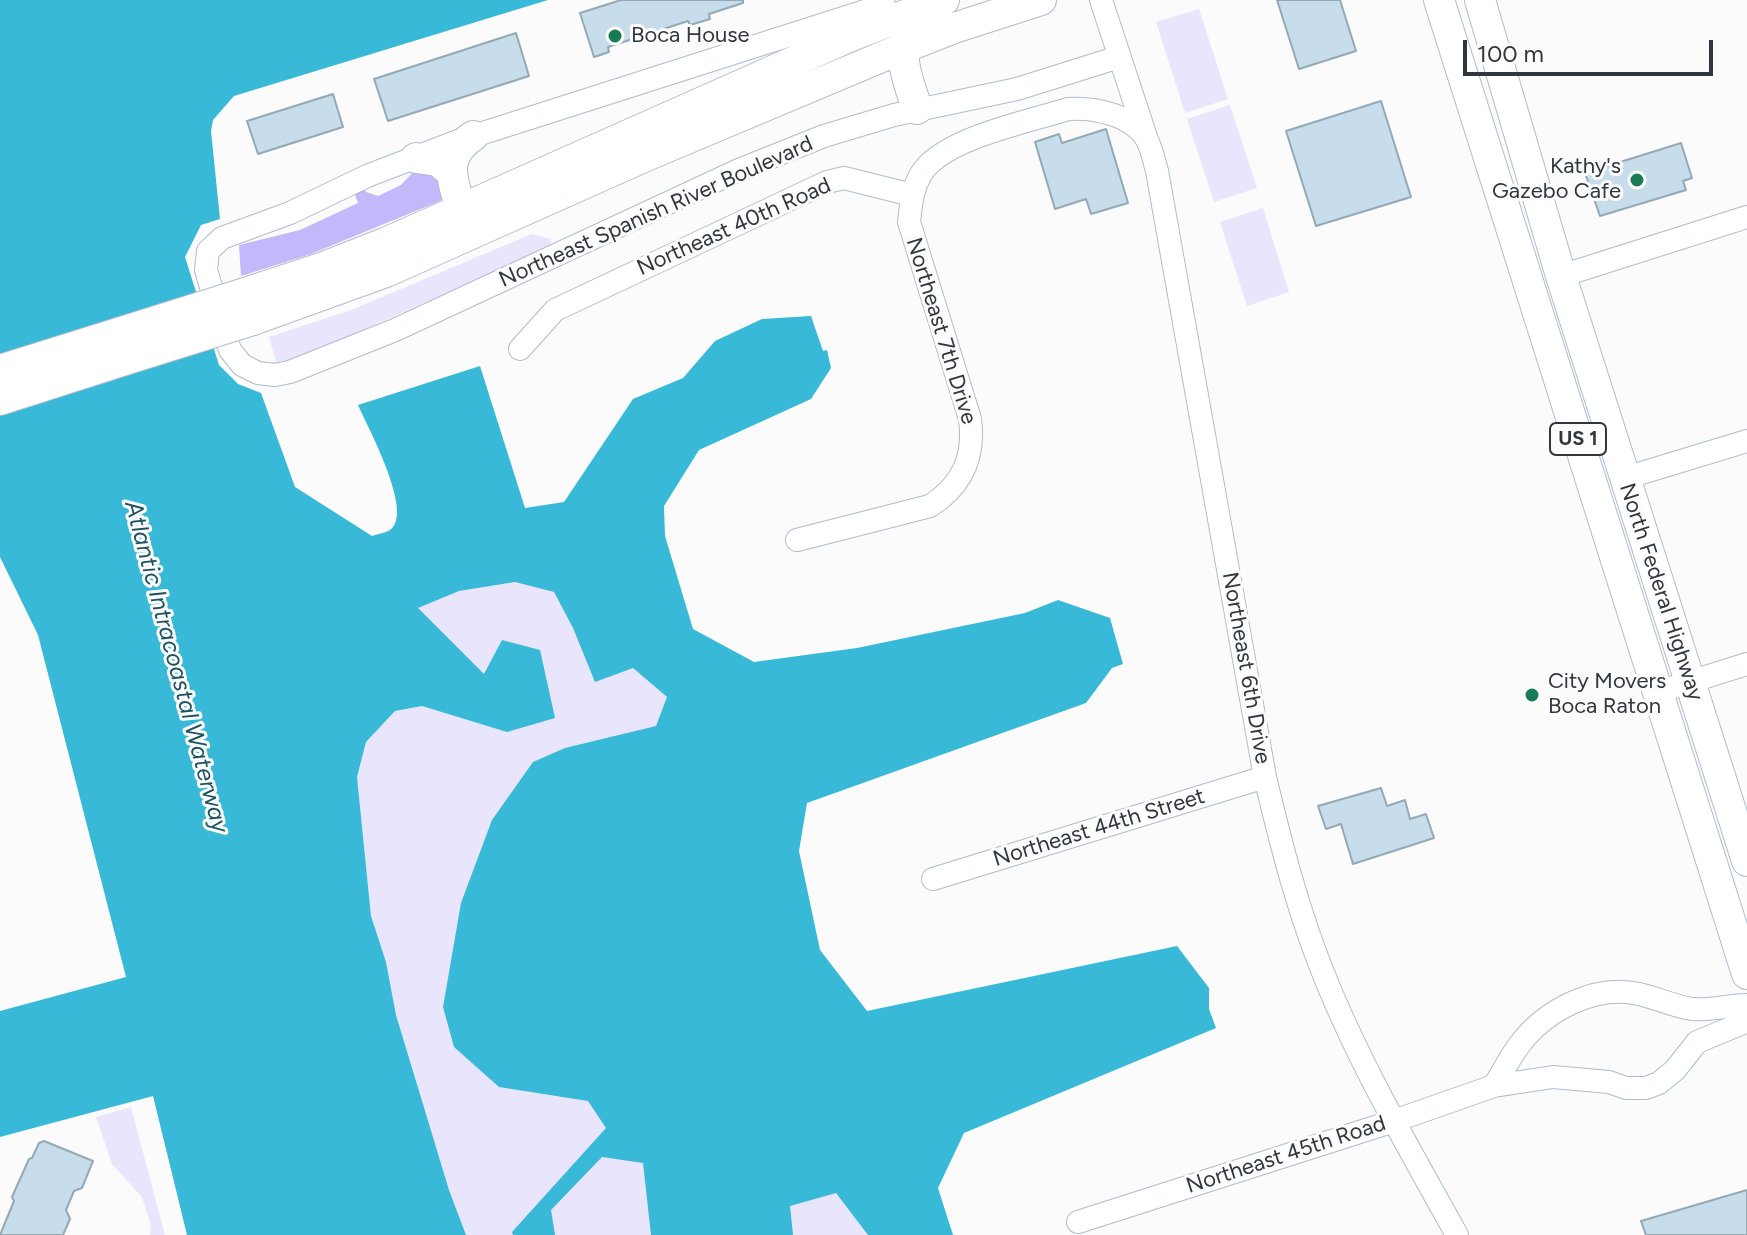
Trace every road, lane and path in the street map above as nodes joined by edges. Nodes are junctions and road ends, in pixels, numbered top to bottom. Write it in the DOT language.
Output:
graph roads {
  1 [pos="944,0"];
  2 [pos="962,0"];
  3 [pos="1041,0"];
  4 [pos="1101,0"];
  5 [pos="1439,0"];
  6 [pos="1480,0"];
  7 [pos="891,8"];
  8 [pos="903,48"];
  9 [pos="1119,57"];
  10 [pos="770,105"];
  11 [pos="917,109"];
  12 [pos="473,136"];
  13 [pos="1146,138"];
  14 [pos="416,158"];
  15 [pos="452,173"];
  16 [pos="912,195"];
  17 [pos="461,210"];
  18 [pos="1747,217"];
  19 [pos="1511,227"];
  20 [pos="1561,276"];
  21 [pos="1529,285"];
  22 [pos="249,306"];
  23 [pos="1579,333"];
  24 [pos="520,349"];
  25 [pos="0,370"];
  26 [pos="0,400"];
  27 [pos="1747,441"];
  28 [pos="1625,478"];
  29 [pos="797,540"];
  30 [pos="1747,664"];
  31 [pos="1690,682"];
  32 [pos="1658,692"];
  33 [pos="1265,777"];
  34 [pos="1747,861"];
  35 [pos="933,879"];
  36 [pos="1747,974"];
  37 [pos="1747,1005"];
  38 [pos="1747,1018"];
  39 [pos="1494,1086"];
  40 [pos="1394,1121"];
  41 [pos="1078,1222"];
  42 [pos="1457,1235"];
  1 -- 7 [label="main road, Northeast Spanish River Boulevard"];
  2 -- 8 [label="main road"];
  3 -- 8 [label="main road, Northeast Spanish River Boulevard"];
  4 -- 9 [label="street, Northeast 6th Drive"];
  5 -- 19 [label="main road, North Federal Highway / US 1"];
  6 -- 20 [label="main road, North Federal Highway / US 1"];
  7 -- 10 [label="main road"];
  7 -- 12 [label="street, Northeast Spanish River Boulevard"];
  7 -- 17 [label="main road, Northeast Spanish River Boulevard"];
  8 -- 10 [label="main road, Northeast Spanish River Boulevard"];
  8 -- 11 [label="main road"];
  9 -- 11 [label="street, Northeast Spanish River Boulevard"];
  9 -- 13 [label="street, Northeast 6th Drive"];
  10 -- 22 [label="main road, Northeast Spanish River Boulevard"];
  11 -- 14 [label="street, Northeast Spanish River Boulevard"];
  12 -- 14 [label="street, Northeast Spanish River Boulevard"];
  12 -- 15 [label="main road"];
  13 -- 16 [label="street"];
  13 -- 33 [label="street, Northeast 6th Drive"];
  14 -- 15 [label="main road"];
  15 -- 17 [label="main road"];
  16 -- 24 [label="street, Northeast 40th Road"];
  16 -- 29 [label="street, Northeast 7th Drive"];
  17 -- 22 [label="main road, Northeast Spanish River Boulevard"];
  18 -- 20 [label="street"];
  19 -- 20 [label="main road"];
  19 -- 21 [label="main road, North Federal Highway / US 1"];
  20 -- 23 [label="main road, North Federal Highway / US 1"];
  21 -- 23 [label="main road"];
  21 -- 32 [label="main road, North Federal Highway / US 1"];
  22 -- 25 [label="main road, Northeast Spanish River Boulevard, bridge"];
  22 -- 26 [label="main road, Northeast Spanish River Boulevard, bridge"];
  23 -- 28 [label="main road, North Federal Highway / US 1"];
  27 -- 28 [label="street"];
  28 -- 31 [label="main road, North Federal Highway / US 1"];
  30 -- 31 [label="street"];
  31 -- 32 [label="street"];
  31 -- 34 [label="main road, North Federal Highway / US 1"];
  32 -- 36 [label="main road, North Federal Highway / US 1"];
  33 -- 35 [label="street, Northeast 44th Street"];
  33 -- 40 [label="street, Northeast 6th Drive"];
  37 -- 39 [label="street"];
  38 -- 39 [label="street, Northeast 45th Road"];
  39 -- 40 [label="street, Northeast 45th Road"];
  40 -- 41 [label="street, Northeast 45th Road"];
  40 -- 42 [label="street, Northeast 6th Drive"];
}
